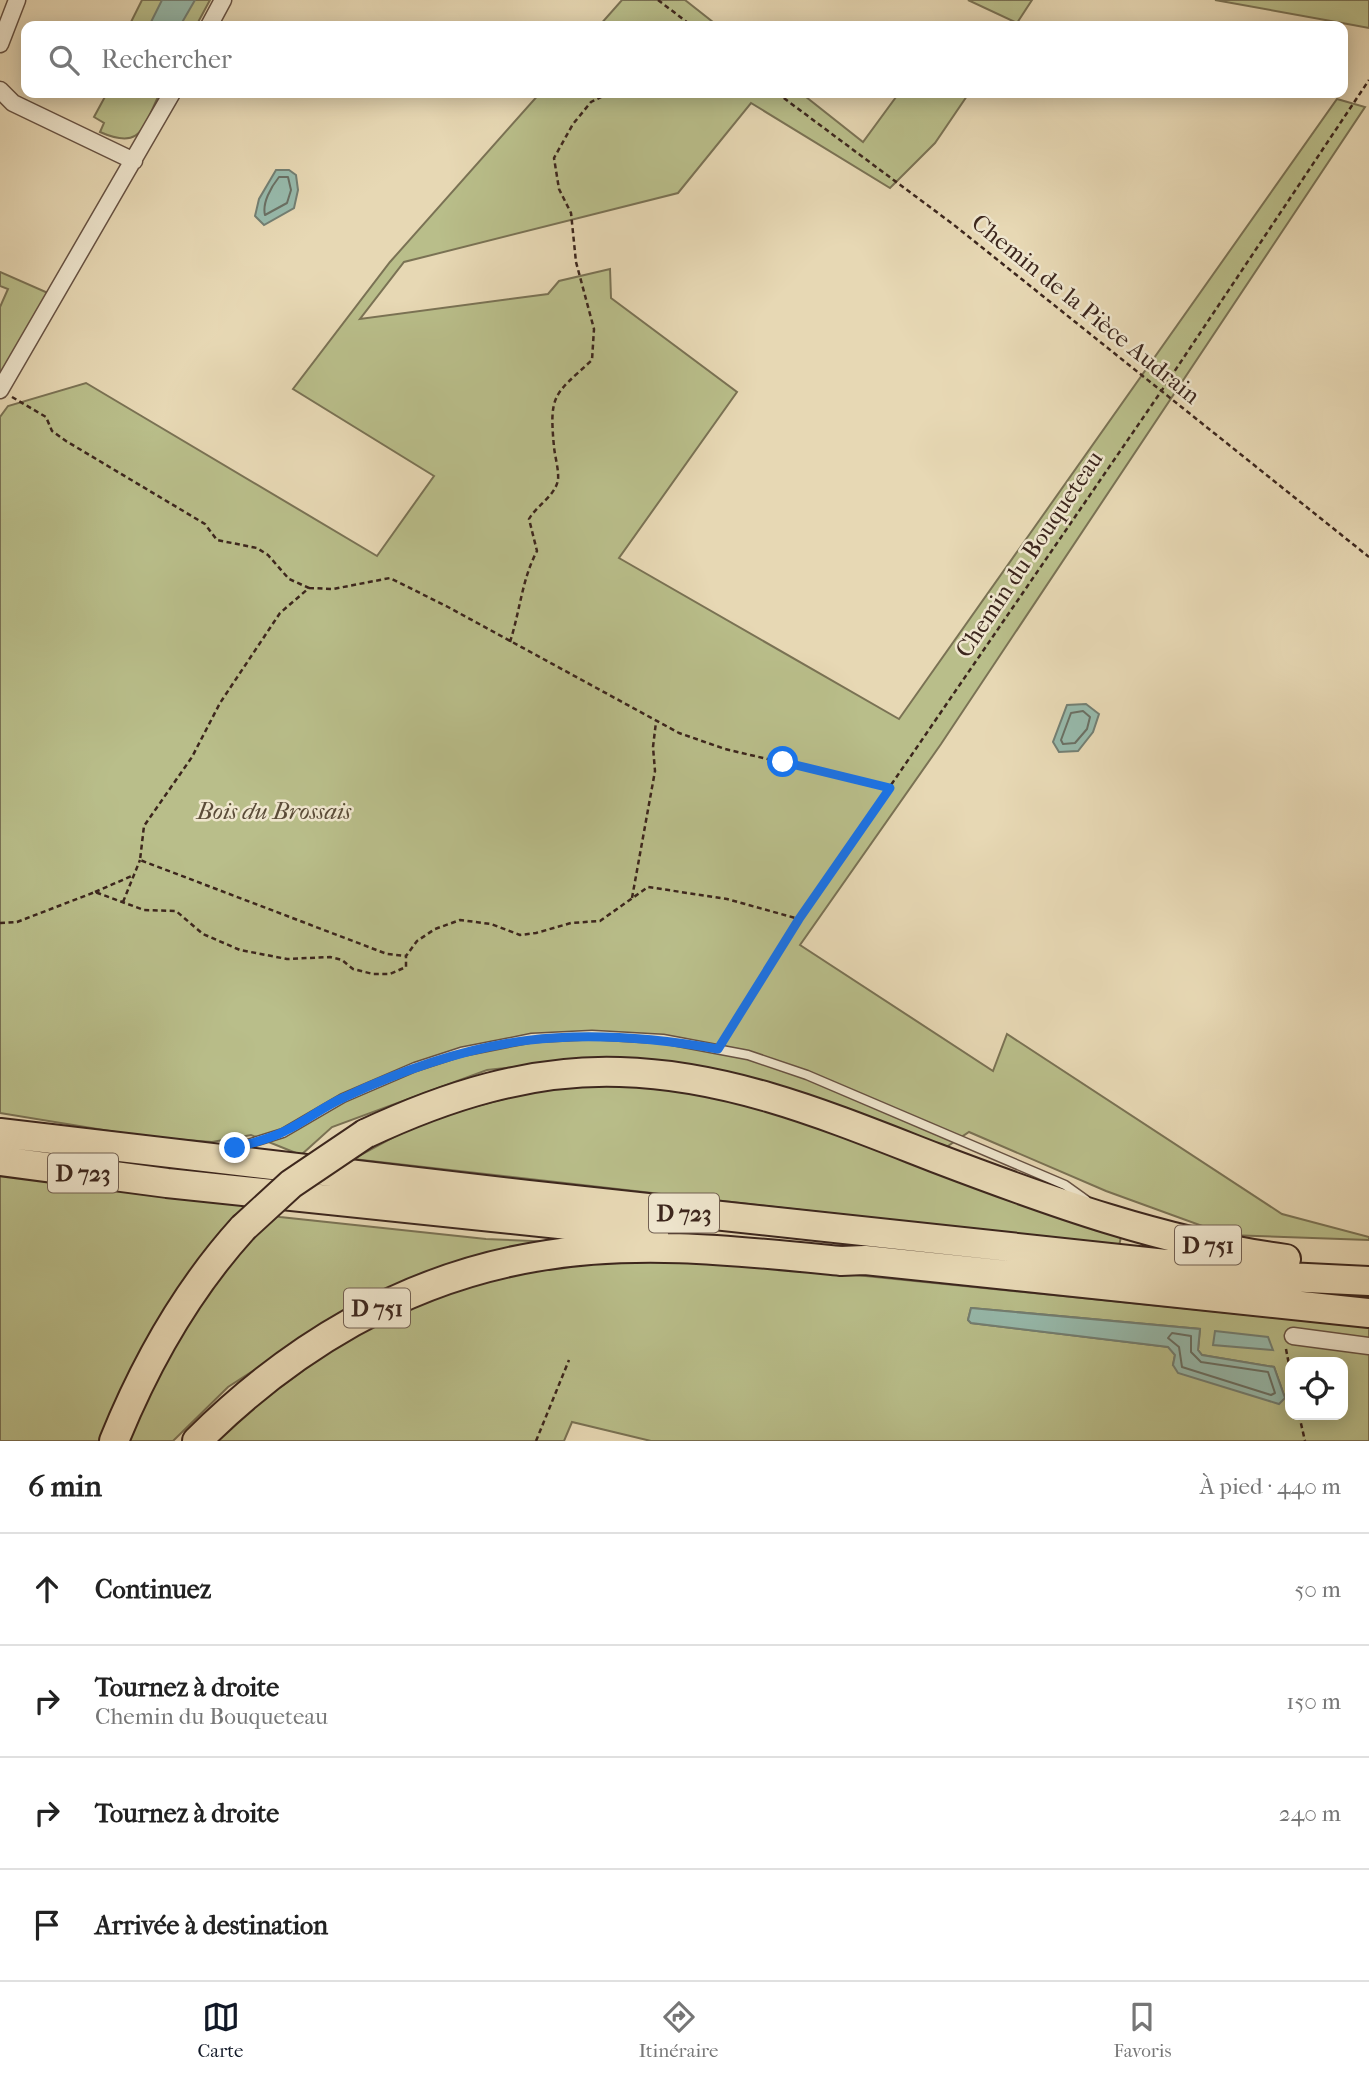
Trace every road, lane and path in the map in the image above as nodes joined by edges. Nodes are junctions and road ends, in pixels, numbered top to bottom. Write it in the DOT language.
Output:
graph roads {
  1 [pos="17,0"];
  2 [pos="223,0"];
  3 [pos="658,0"];
  4 [pos="212,21"];
  5 [pos="685,21"];
  6 [pos="0,44"];
  7 [pos="1369,80"];
  8 [pos="0,90"];
  9 [pos="169,98"];
  10 [pos="600,98"];
  11 [pos="784,98"];
  12 [pos="134,161"];
  13 [pos="5,393"];
  14 [pos="1160,393"];
  15 [pos="1369,557"];
  16 [pos="309,588"];
  17 [pos="510,642"];
  18 [pos="656,722"];
  19 [pos="890,788"];
  20 [pos="139,860"];
  21 [pos="136,875"];
  22 [pos="95,892"];
  23 [pos="632,898"];
  24 [pos="122,904"];
  25 [pos="799,919"];
  26 [pos="0,923"];
  27 [pos="407,957"];
  28 [pos="718,1049"];
  29 [pos="0,1133"];
  30 [pos="0,1161"];
  31 [pos="224,1161"];
  32 [pos="1117,1222"];
  33 [pos="865,1260"];
  34 [pos="1369,1272"];
  35 [pos="1369,1281"];
  36 [pos="1369,1312"];
  37 [pos="1293,1336"];
  38 [pos="1369,1346"];
  39 [pos="1288,1357"];
  40 [pos="569,1360"];
  41 [pos="1300,1420"];
  42 [pos="114,1441"];
  43 [pos="197,1441"];
  44 [pos="536,1441"];
  45 [pos="1305,1441"];
  1 -- 6 [label="street"];
  2 -- 4 [label="street"];
  3 -- 5 [label="path"];
  7 -- 14 [label="path, Chemin du Bouqueteau"];
  8 -- 12 [label="street"];
  9 -- 12 [label="street"];
  10 -- 17 [label="path"];
  11 -- 14 [label="path, Chemin de la Pièce Audrain"];
  12 -- 13 [label="street"];
  13 -- 16 [label="path"];
  14 -- 15 [label="path, Chemin de la Pièce Audrain"];
  14 -- 19 [label="path, Chemin du Bouqueteau"];
  16 -- 17 [label="path"];
  16 -- 20 [label="path"];
  17 -- 18 [label="path"];
  18 -- 19 [label="path"];
  18 -- 23 [label="path"];
  19 -- 25 [label="path, Chemin du Bouqueteau"];
  20 -- 21 [label="path"];
  20 -- 27 [label="path"];
  21 -- 22 [label="path"];
  21 -- 24 [label="path"];
  22 -- 24 [label="path"];
  22 -- 26 [label="path"];
  23 -- 25 [label="path"];
  23 -- 27 [label="path"];
  24 -- 27 [label="path"];
  25 -- 28 [label="path, Chemin du Bouqueteau"];
  28 -- 31 [label="lane"];
  28 -- 32 [label="lane"];
  29 -- 31 [label="highway, D 723"];
  30 -- 33 [label="highway, D 723"];
  31 -- 35 [label="highway, D 723"];
  32 -- 34 [label="highway, D 751"];
  32 -- 42 [label="highway, D 751, bridge"];
  33 -- 36 [label="highway, D 723"];
  33 -- 43 [label="highway, D 751"];
  37 -- 38 [label="street"];
  37 -- 39 [label="path"];
  40 -- 44 [label="path"];
  41 -- 45 [label="path"];
}
